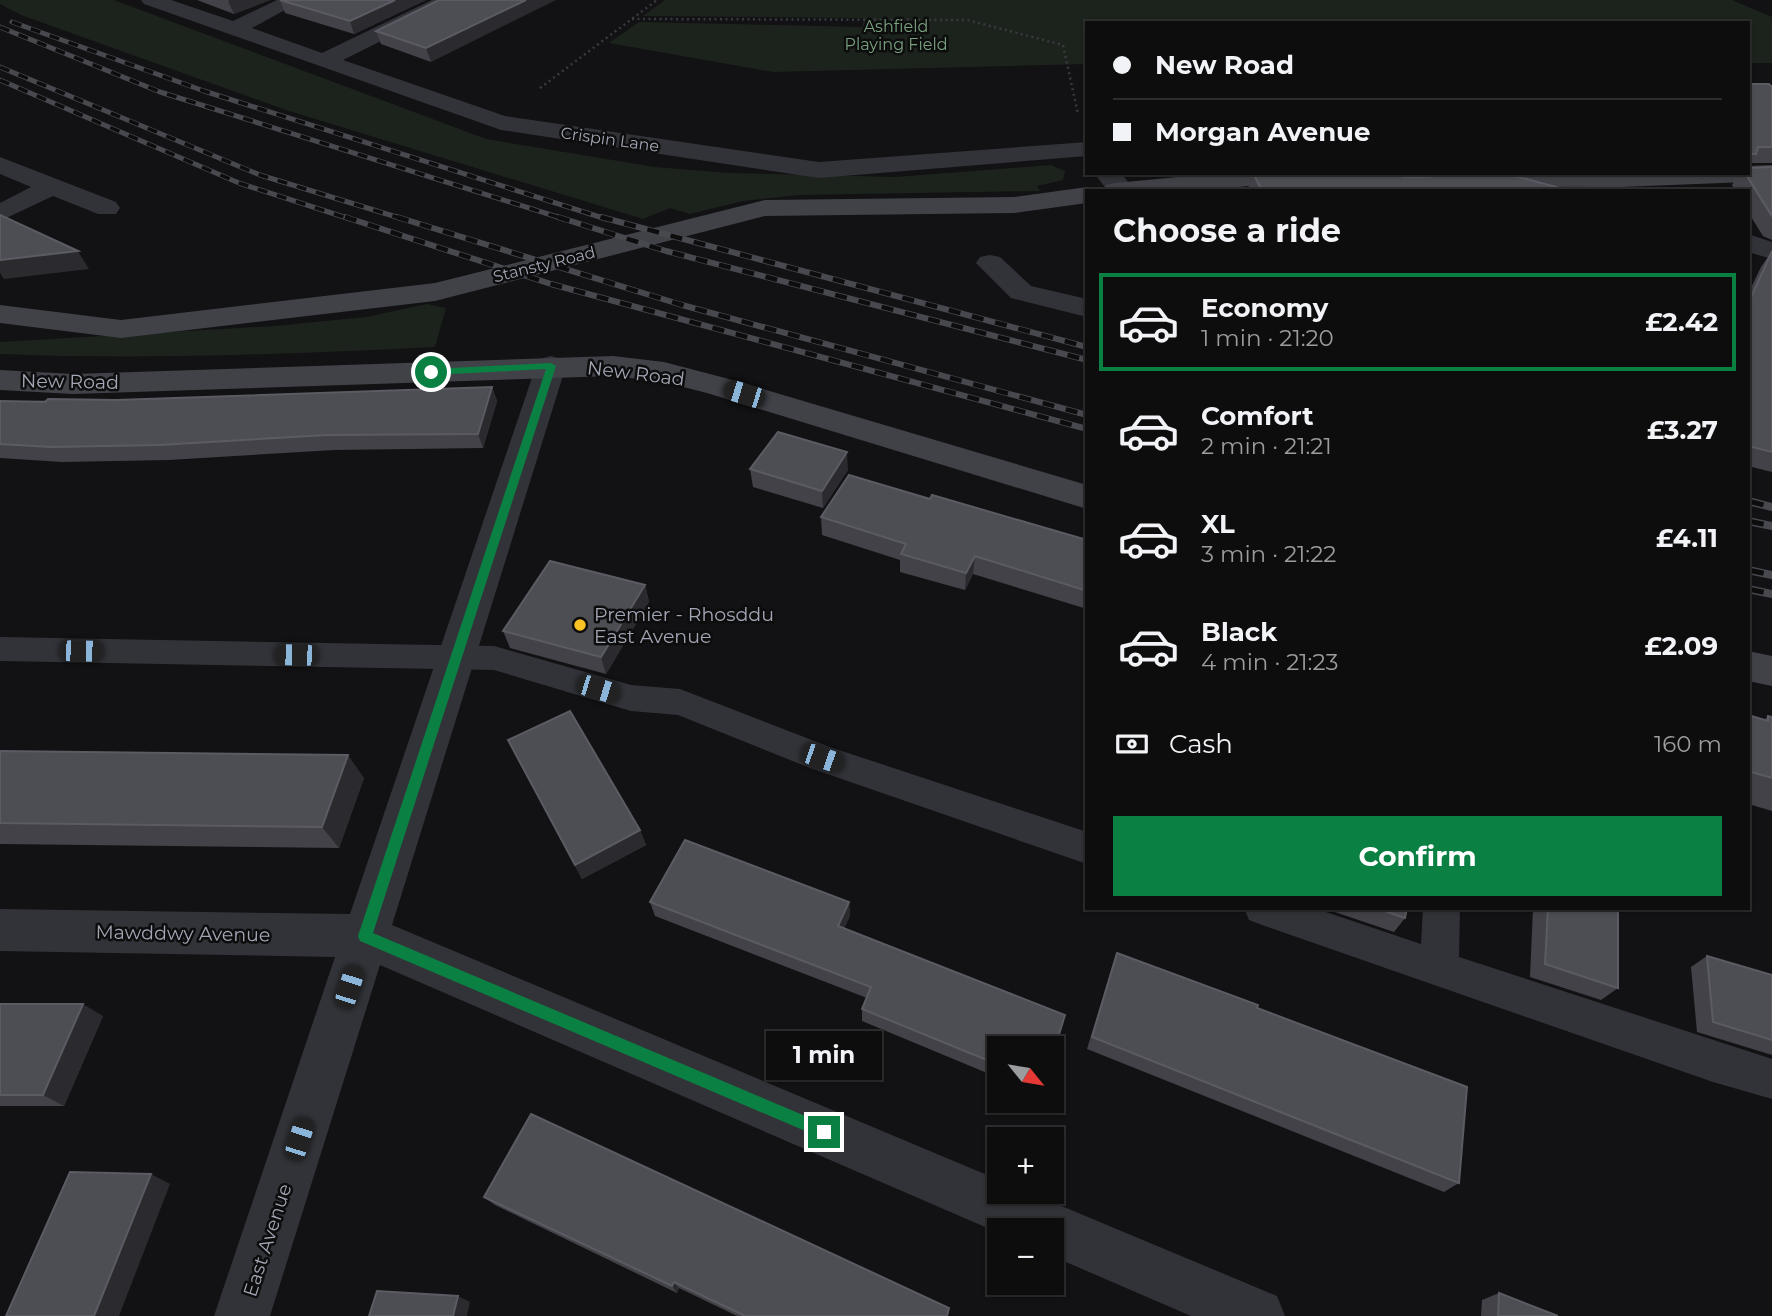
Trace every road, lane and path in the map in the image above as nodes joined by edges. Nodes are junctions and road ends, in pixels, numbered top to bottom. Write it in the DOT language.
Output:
graph roads {
  1 [pos="151,0"];
  2 [pos="293,0"];
  3 [pos="448,0"];
  4 [pos="657,0"];
  5 [pos="632,19"];
  6 [pos="232,30"];
  7 [pos="323,61"];
  8 [pos="501,123"];
  9 [pos="1085,144"];
  10 [pos="1085,149"];
  11 [pos="0,165"];
  12 [pos="1772,173"];
  13 [pos="1109,175"];
  14 [pos="1748,175"];
  15 [pos="1750,175"];
  16 [pos="1407,184"];
  17 [pos="1628,185"];
  18 [pos="52,186"];
  19 [pos="1120,189"];
  20 [pos="1132,189"];
  21 [pos="1085,195"];
  22 [pos="107,208"];
  23 [pos="0,213"];
  24 [pos="1750,243"];
  25 [pos="1772,251"];
  26 [pos="990,263"];
  27 [pos="1085,308"];
  28 [pos="0,314"];
  29 [pos="551,366"];
  30 [pos="0,380"];
  31 [pos="1085,496"];
  32 [pos="0,649"];
  33 [pos="458,658"];
  34 [pos="1750,666"];
  35 [pos="1772,671"];
  36 [pos="1085,847"];
  37 [pos="1268,910"];
  38 [pos="1442,910"];
  39 [pos="0,930"];
  40 [pos="365,936"];
  41 [pos="1438,968"];
  42 [pos="1772,1079"];
  43 [pos="242,1316"];
  44 [pos="1257,1316"];
  1 -- 6 [label="street, Crispin Lane"];
  2 -- 6 [label="street"];
  3 -- 7 [label="street"];
  4 -- 5 [label="path"];
  5 -- 8 [label="path"];
  5 -- 9 [label="path"];
  6 -- 7 [label="street, Crispin Lane"];
  7 -- 8 [label="street, Crispin Lane"];
  8 -- 10 [label="street, Crispin Lane"];
  11 -- 18 [label="street"];
  12 -- 15 [label="main road"];
  13 -- 19 [label="street"];
  14 -- 17 [label="main road"];
  16 -- 17 [label="main road"];
  16 -- 20 [label="main road"];
  18 -- 22 [label="street"];
  18 -- 23 [label="street"];
  21 -- 28 [label="main road, Stansty Road"];
  24 -- 25 [label="street"];
  26 -- 27 [label="street"];
  29 -- 30 [label="main road, New Road"];
  29 -- 31 [label="main road, New Road"];
  29 -- 33 [label="street, East Avenue"];
  32 -- 33 [label="lane"];
  33 -- 36 [label="lane"];
  33 -- 40 [label="street, East Avenue"];
  34 -- 35 [label="main road"];
  37 -- 41 [label="lane"];
  38 -- 41 [label="lane"];
  39 -- 40 [label="street, Mawddwy Avenue"];
  40 -- 43 [label="street, East Avenue"];
  40 -- 44 [label="street"];
  41 -- 42 [label="lane"];
}
